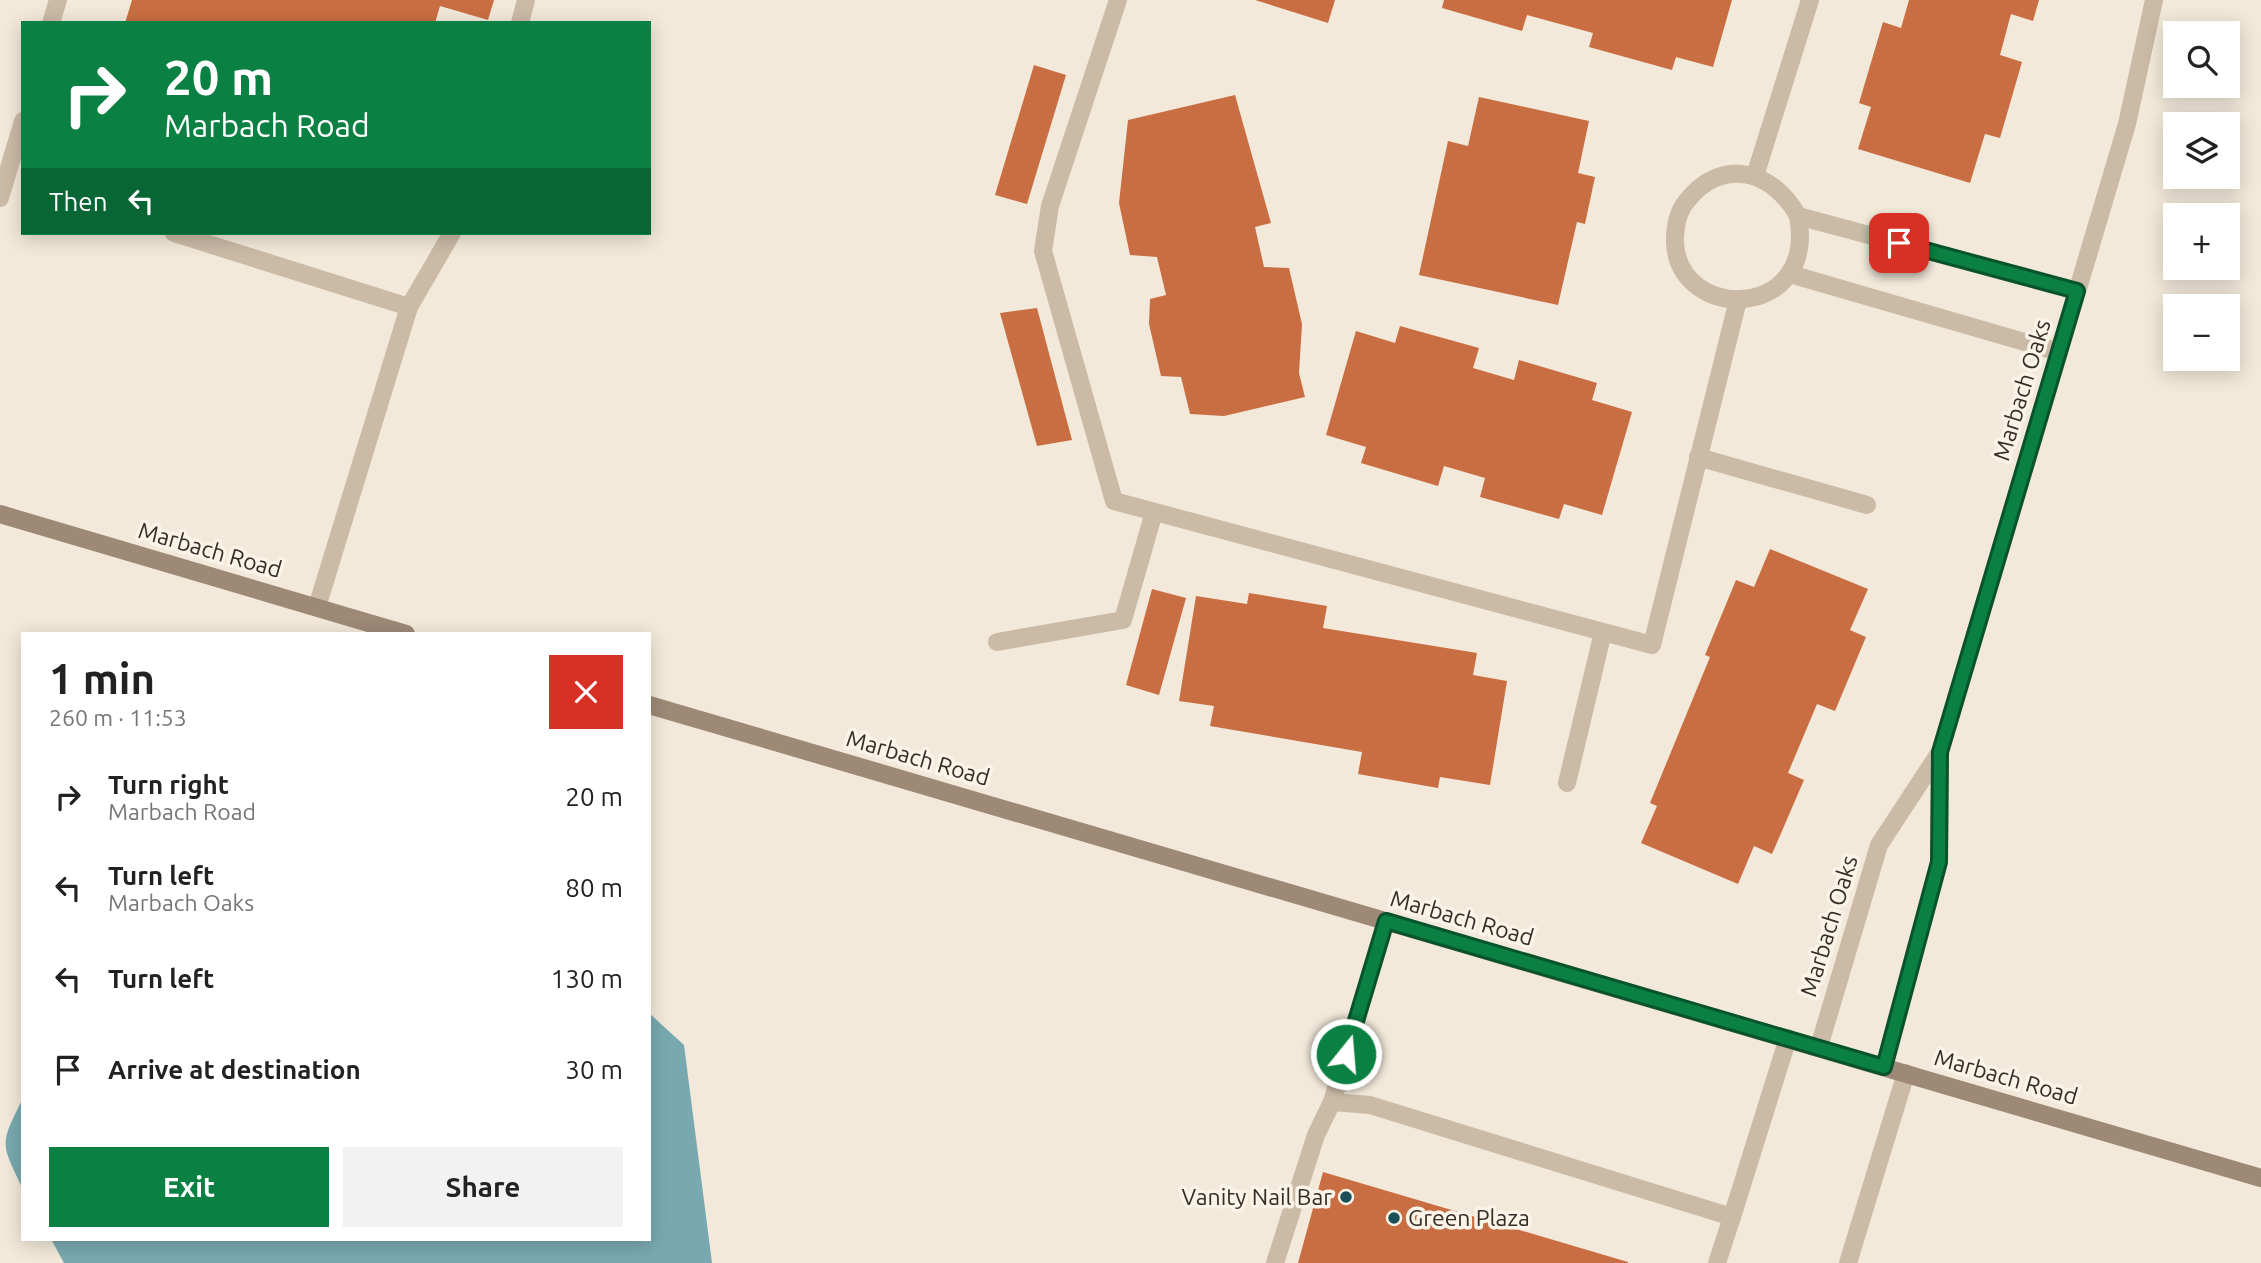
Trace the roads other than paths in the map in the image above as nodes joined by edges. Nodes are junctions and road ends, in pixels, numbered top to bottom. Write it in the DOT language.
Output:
graph roads {
  1 [pos="58,0"];
  2 [pos="526,0"];
  3 [pos="1118,0"];
  4 [pos="1810,0"];
  5 [pos="2154,0"];
  6 [pos="52,21"];
  7 [pos="521,21"];
  8 [pos="21,126"];
  9 [pos="12,150"];
  10 [pos="1755,176"];
  11 [pos="0,198"];
  12 [pos="1798,216"];
  13 [pos="180,235"];
  14 [pos="451,235"];
  15 [pos="1790,274"];
  16 [pos="2077,291"];
  17 [pos="1738,300"];
  18 [pos="409,307"];
  19 [pos="2059,352"];
  20 [pos="1699,457"];
  21 [pos="1867,505"];
  22 [pos="1154,512"];
  23 [pos="0,514"];
  24 [pos="317,607"];
  25 [pos="399,632"];
  26 [pos="1603,632"];
  27 [pos="997,642"];
  28 [pos="651,706"];
  29 [pos="1940,752"];
  30 [pos="1567,783"];
  31 [pos="1386,921"];
  32 [pos="1788,1038"];
  33 [pos="1819,1047"];
  34 [pos="1884,1067"];
  35 [pos="1906,1073"];
  36 [pos="1332,1102"];
  37 [pos="2261,1178"];
  38 [pos="1732,1217"];
  39 [pos="1275,1263"];
  40 [pos="1717,1263"];
  41 [pos="1849,1263"];
  1 -- 6 [label="street"];
  2 -- 7 [label="street"];
  3 -- 22 [label="street"];
  4 -- 10 [label="street"];
  5 -- 16 [label="street, Marbach Oaks"];
  8 -- 9 [label="street"];
  9 -- 11 [label="street"];
  10 -- 12 [label="street"];
  10 -- 17 [label="street"];
  12 -- 15 [label="street"];
  12 -- 16 [label="street"];
  13 -- 18 [label="street"];
  14 -- 18 [label="street"];
  15 -- 17 [label="street"];
  15 -- 19 [label="street"];
  16 -- 19 [label="street, Marbach Oaks"];
  17 -- 20 [label="street"];
  18 -- 24 [label="street"];
  19 -- 29 [label="street, Marbach Oaks"];
  20 -- 21 [label="street"];
  20 -- 26 [label="street"];
  22 -- 26 [label="street"];
  22 -- 27 [label="street"];
  23 -- 24 [label="main road, Marbach Road"];
  24 -- 25 [label="main road, Marbach Road"];
  26 -- 30 [label="street"];
  28 -- 31 [label="main road, Marbach Road"];
  29 -- 33 [label="street, Marbach Oaks"];
  29 -- 34 [label="street, Marbach Oaks"];
  31 -- 32 [label="main road, Marbach Road"];
  31 -- 36 [label="street"];
  32 -- 33 [label="main road, Marbach Road"];
  32 -- 38 [label="street"];
  33 -- 34 [label="main road, Marbach Road"];
  34 -- 35 [label="main road, Marbach Road"];
  35 -- 37 [label="main road, Marbach Road"];
  35 -- 41 [label="street"];
  36 -- 38 [label="street"];
  36 -- 39 [label="street"];
  38 -- 40 [label="street"];
}
